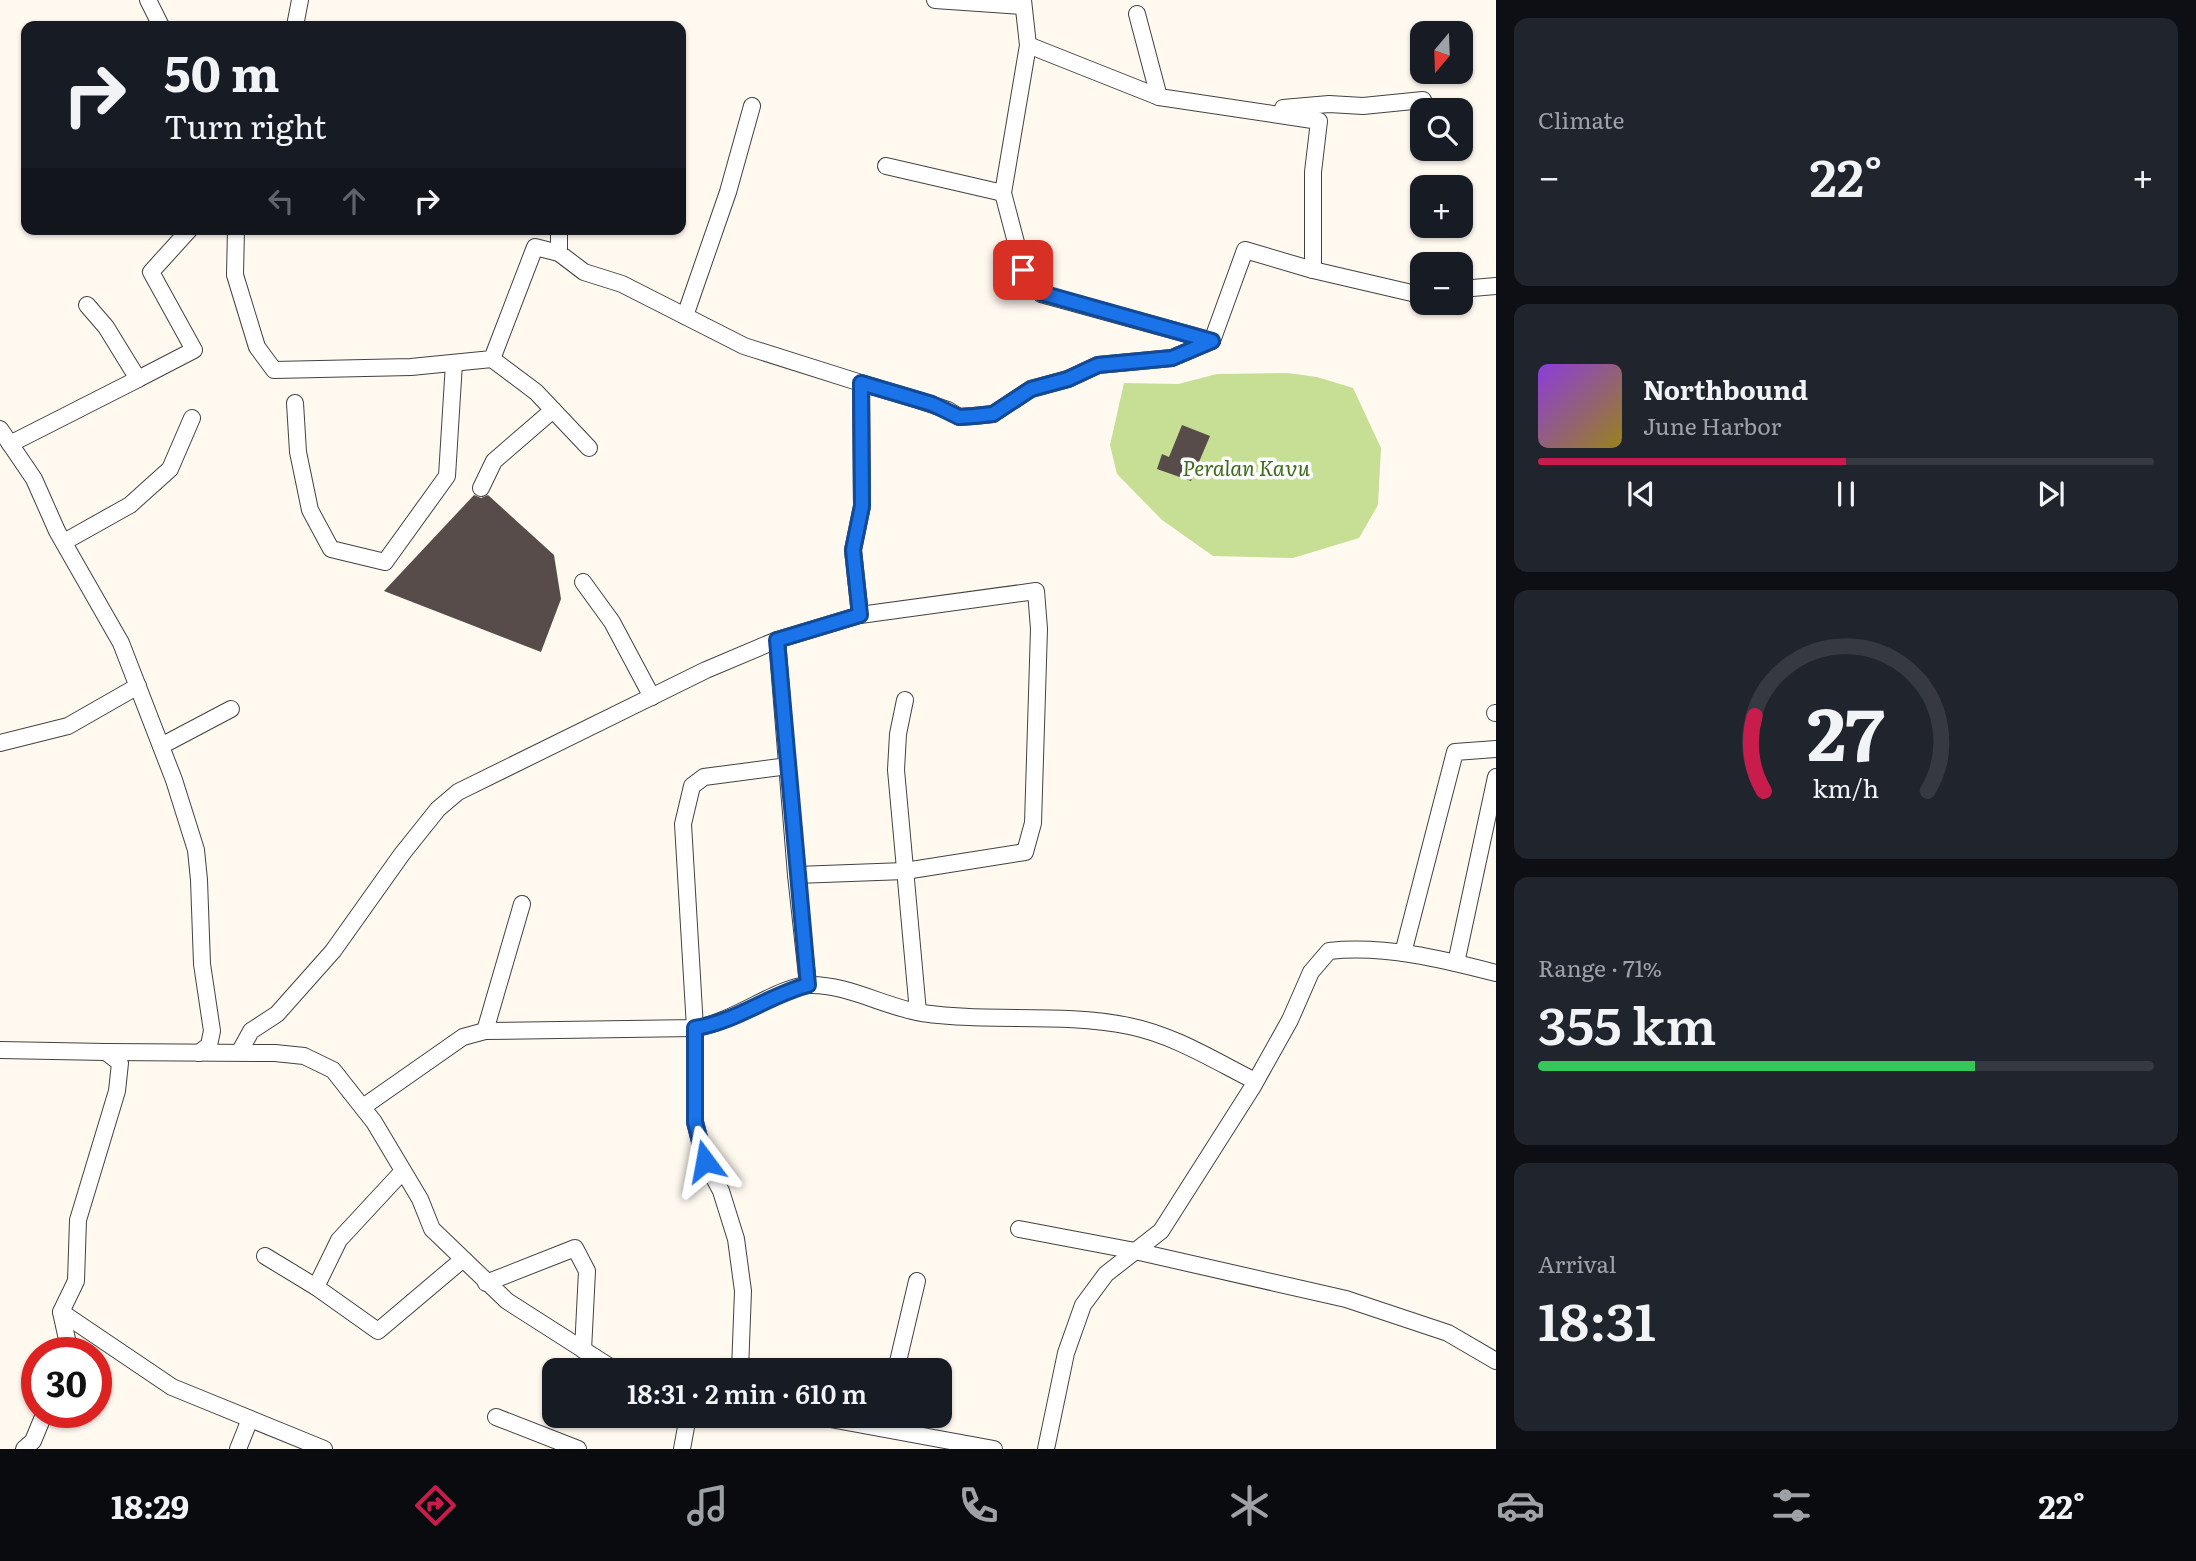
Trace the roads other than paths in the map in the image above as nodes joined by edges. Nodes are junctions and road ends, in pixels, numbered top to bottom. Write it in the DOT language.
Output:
graph roads {
  1 [pos="148,0"];
  2 [pos="300,0"];
  3 [pos="935,0"];
  4 [pos="1023,3"];
  5 [pos="1137,14"];
  6 [pos="158,21"];
  7 [pos="296,21"];
  8 [pos="1028,45"];
  9 [pos="1159,97"];
  10 [pos="1410,101"];
  11 [pos="752,106"];
  12 [pos="1263,110"];
  13 [pos="886,166"];
  14 [pos="1003,193"];
  15 [pos="185,235"];
  16 [pos="236,235"];
  17 [pos="559,235"];
  18 [pos="559,253"];
  19 [pos="1313,270"];
  20 [pos="1496,286"];
  21 [pos="1473,288"];
  22 [pos="1410,293"];
  23 [pos="87,305"];
  24 [pos="685,316"];
  25 [pos="1212,341"];
  26 [pos="492,359"];
  27 [pos="454,363"];
  28 [pos="138,379"];
  29 [pos="861,383"];
  30 [pos="295,403"];
  31 [pos="553,410"];
  32 [pos="192,418"];
  33 [pos="0,429"];
  34 [pos="10,444"];
  35 [pos="589,448"];
  36 [pos="481,488"];
  37 [pos="64,542"];
  38 [pos="583,582"];
  39 [pos="860,615"];
  40 [pos="777,640"];
  41 [pos="138,686"];
  42 [pos="652,697"];
  43 [pos="905,700"];
  44 [pos="231,709"];
  45 [pos="0,743"];
  46 [pos="161,746"];
  47 [pos="1496,749"];
  48 [pos="788,766"];
  49 [pos="1496,777"];
  50 [pos="905,871"];
  51 [pos="796,875"];
  52 [pos="522,904"];
  53 [pos="1403,953"];
  54 [pos="1456,963"];
  55 [pos="1496,973"];
  56 [pos="808,985"];
  57 [pos="918,1012"];
  58 [pos="695,1028"];
  59 [pos="485,1031"];
  60 [pos="0,1050"];
  61 [pos="240,1051"];
  62 [pos="106,1052"];
  63 [pos="200,1053"];
  64 [pos="1255,1081"];
  65 [pos="363,1107"];
  66 [pos="403,1171"];
  67 [pos="1019,1229"];
  68 [pos="1135,1251"];
  69 [pos="265,1256"];
  70 [pos="462,1260"];
  71 [pos="917,1281"];
  72 [pos="486,1283"];
  73 [pos="316,1287"];
  74 [pos="61,1312"];
  75 [pos="66,1337"];
  76 [pos="583,1350"];
  77 [pos="596,1358"];
  78 [pos="740,1358"];
  79 [pos="899,1358"];
  80 [pos="1496,1361"];
  81 [pos="496,1417"];
  82 [pos="250,1419"];
  83 [pos="38,1428"];
  84 [pos="686,1428"];
  85 [pos="894,1428"];
  86 [pos="902,1432"];
  87 [pos="966,1446"];
  88 [pos="24,1449"];
  89 [pos="238,1449"];
  90 [pos="324,1449"];
  91 [pos="578,1449"];
  92 [pos="682,1449"];
  93 [pos="899,1449"];
  94 [pos="994,1449"];
  95 [pos="1046,1449"];
  1 -- 6 [label="street"];
  2 -- 7 [label="street"];
  3 -- 4 [label="street"];
  4 -- 8 [label="street"];
  5 -- 9 [label="street"];
  8 -- 9 [label="street"];
  8 -- 14 [label="street"];
  9 -- 12 [label="street"];
  10 -- 12 [label="street"];
  11 -- 24 [label="street"];
  12 -- 19 [label="street"];
  13 -- 14 [label="street"];
  14 -- 25 [label="street"];
  15 -- 28 [label="street"];
  16 -- 27 [label="street"];
  17 -- 18 [label="street"];
  18 -- 24 [label="street"];
  18 -- 26 [label="street"];
  19 -- 22 [label="street"];
  19 -- 25 [label="street"];
  20 -- 21 [label="street"];
  23 -- 28 [label="street"];
  24 -- 29 [label="street"];
  25 -- 29 [label="street"];
  26 -- 27 [label="street"];
  26 -- 31 [label="street"];
  27 -- 30 [label="street"];
  28 -- 34 [label="street"];
  29 -- 39 [label="street"];
  31 -- 35 [label="street"];
  31 -- 36 [label="street"];
  32 -- 37 [label="street"];
  33 -- 34 [label="street"];
  34 -- 37 [label="street"];
  37 -- 41 [label="street"];
  38 -- 42 [label="street"];
  39 -- 40 [label="street"];
  39 -- 50 [label="street"];
  40 -- 42 [label="street"];
  40 -- 48 [label="street"];
  41 -- 45 [label="street"];
  41 -- 46 [label="street"];
  42 -- 61 [label="street"];
  43 -- 50 [label="street"];
  44 -- 46 [label="street"];
  46 -- 63 [label="street"];
  47 -- 53 [label="street"];
  48 -- 51 [label="street"];
  48 -- 58 [label="street"];
  49 -- 54 [label="street"];
  50 -- 51 [label="street"];
  50 -- 57 [label="street"];
  51 -- 56 [label="street"];
  52 -- 59 [label="street"];
  53 -- 54 [label="street"];
  53 -- 64 [label="street"];
  54 -- 55 [label="street"];
  56 -- 57 [label="street"];
  56 -- 58 [label="street"];
  57 -- 64 [label="street"];
  58 -- 59 [label="street"];
  58 -- 78 [label="street"];
  59 -- 65 [label="street"];
  60 -- 62 [label="street"];
  61 -- 63 [label="street"];
  61 -- 65 [label="street"];
  62 -- 63 [label="street"];
  62 -- 74 [label="street"];
  64 -- 68 [label="street"];
  65 -- 66 [label="street"];
  66 -- 70 [label="street"];
  66 -- 73 [label="street"];
  67 -- 68 [label="street"];
  68 -- 80 [label="street"];
  68 -- 95 [label="street"];
  69 -- 73 [label="street"];
  70 -- 72 [label="street"];
  70 -- 73 [label="street"];
  71 -- 79 [label="street"];
  72 -- 76 [label="street"];
  72 -- 76 [label="street"];
  74 -- 75 [label="street"];
  74 -- 82 [label="street"];
  76 -- 77 [label="street"];
  81 -- 91 [label="street"];
  82 -- 89 [label="street"];
  82 -- 90 [label="street"];
  83 -- 88 [label="street"];
  84 -- 92 [label="street"];
  85 -- 86 [label="street"];
  86 -- 87 [label="street"];
  86 -- 93 [label="street"];
  87 -- 94 [label="street"];
}
